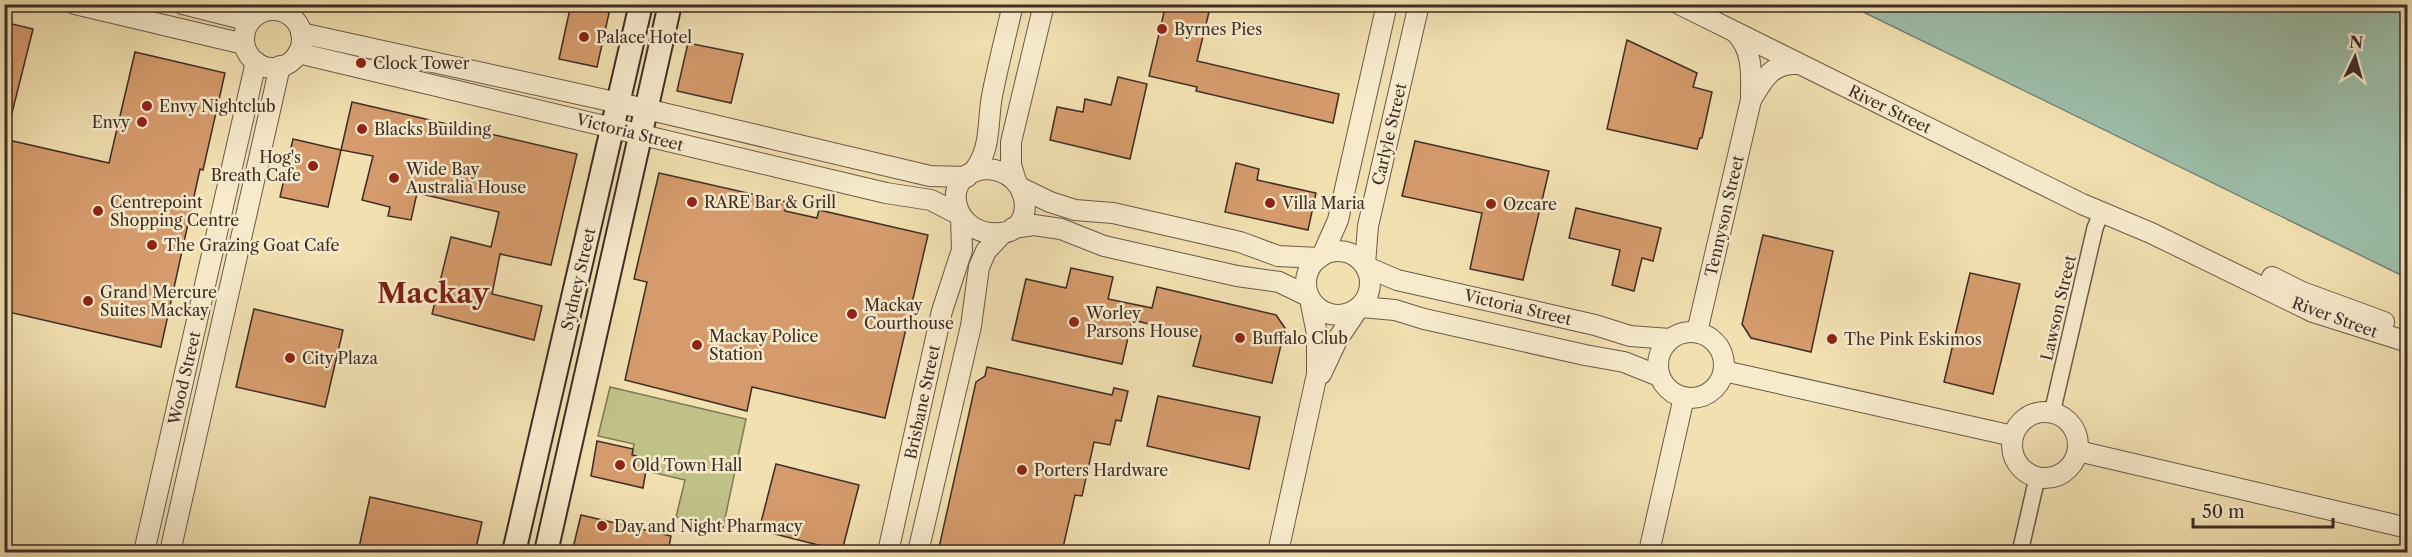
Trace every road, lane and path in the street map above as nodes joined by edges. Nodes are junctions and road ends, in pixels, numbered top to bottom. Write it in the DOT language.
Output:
graph roads {
  1 [pos="75,4"];
  2 [pos="183,4"];
  3 [pos="641,4"];
  4 [pos="670,4"];
  5 [pos="1013,4"];
  6 [pos="1044,4"];
  7 [pos="1387,4"];
  8 [pos="1419,4"];
  9 [pos="1679,4"];
  10 [pos="269,7"];
  11 [pos="297,19"];
  12 [pos="250,21"];
  13 [pos="1736,33"];
  14 [pos="244,44"];
  15 [pos="298,53"];
  16 [pos="256,62"];
  17 [pos="1797,64"];
  18 [pos="280,66"];
  19 [pos="1751,100"];
  20 [pos="619,103"];
  21 [pos="646,109"];
  22 [pos="613,128"];
  23 [pos="639,135"];
  24 [pos="970,174"];
  25 [pos="1019,184"];
  26 [pos="2101,213"];
  27 [pos="960,216"];
  28 [pos="1008,230"];
  29 [pos="1320,257"];
  30 [pos="1366,266"];
  31 [pos="1309,298"];
  32 [pos="1360,308"];
  33 [pos="2344,323"];
  34 [pos="2408,330"];
  35 [pos="1697,332"];
  36 [pos="1670,339"];
  37 [pos="2408,342"];
  38 [pos="2408,347"];
  39 [pos="1724,371"];
  40 [pos="1659,376"];
  41 [pos="1315,387"];
  42 [pos="1684,397"];
  43 [pos="2052,413"];
  44 [pos="2013,436"];
  45 [pos="2078,451"];
  46 [pos="2037,478"];
  47 [pos="2408,528"];
  48 [pos="144,552"];
  49 [pos="170,552"];
  50 [pos="514,552"];
  51 [pos="546,552"];
  52 [pos="888,552"];
  53 [pos="918,552"];
  54 [pos="1278,552"];
  55 [pos="1649,552"];
  56 [pos="2020,552"];
  1 -- 14 [label="street"];
  2 -- 12 [label="street"];
  3 -- 20 [label="main road, Sydney Street"];
  4 -- 21 [label="main road, Sydney Street"];
  5 -- 24 [label="street"];
  6 -- 25 [label="street"];
  7 -- 29 [label="street, Carlyle Street"];
  8 -- 30 [label="street, Carlyle Street"];
  9 -- 13 [label="street, River Street"];
  10 -- 11 [label="street"];
  10 -- 12 [label="street"];
  11 -- 15 [label="street"];
  11 -- 20 [label="street, Victoria Street"];
  12 -- 14 [label="street"];
  13 -- 17 [label="street, River Street"];
  13 -- 19 [label="street, Tennyson Street"];
  14 -- 16 [label="street"];
  15 -- 18 [label="street"];
  15 -- 22 [label="street, Victoria Street"];
  16 -- 18 [label="street"];
  16 -- 48 [label="street, Wood Street"];
  17 -- 19 [label="street, Tennyson Street"];
  17 -- 26 [label="street, River Street"];
  18 -- 49 [label="street, Wood Street"];
  19 -- 35 [label="street, Tennyson Street"];
  20 -- 21 [label="street, Victoria Street"];
  20 -- 22 [label="main road, Sydney Street"];
  21 -- 23 [label="main road, Sydney Street"];
  21 -- 24 [label="street, Victoria Street"];
  22 -- 23 [label="street, Victoria Street"];
  22 -- 50 [label="main road, Sydney Street"];
  23 -- 27 [label="street, Victoria Street"];
  23 -- 51 [label="main road, Sydney Street"];
  24 -- 25 [label="street"];
  24 -- 27 [label="street"];
  25 -- 28 [label="street"];
  25 -- 29 [label="street"];
  26 -- 33 [label="street, River Street"];
  26 -- 34 [label="street, River Street"];
  26 -- 43 [label="street, Lawson Street"];
  27 -- 28 [label="street"];
  27 -- 52 [label="street, Brisbane Street"];
  28 -- 31 [label="street"];
  28 -- 53 [label="street, Brisbane Street"];
  29 -- 30 [label="street"];
  29 -- 31 [label="street"];
  30 -- 32 [label="street"];
  30 -- 36 [label="street, Victoria Street"];
  31 -- 32 [label="street"];
  31 -- 41 [label="street"];
  32 -- 40 [label="street, Victoria Street"];
  32 -- 41 [label="street"];
  33 -- 37 [label="street, River Street"];
  33 -- 38 [label="street"];
  35 -- 36 [label="street"];
  35 -- 39 [label="street"];
  36 -- 40 [label="street"];
  39 -- 42 [label="street"];
  39 -- 44 [label="street"];
  40 -- 42 [label="street"];
  41 -- 54 [label="street"];
  42 -- 55 [label="street"];
  43 -- 44 [label="street"];
  43 -- 45 [label="street"];
  44 -- 46 [label="street"];
  45 -- 46 [label="street"];
  45 -- 47 [label="street"];
  46 -- 56 [label="street"];
}
